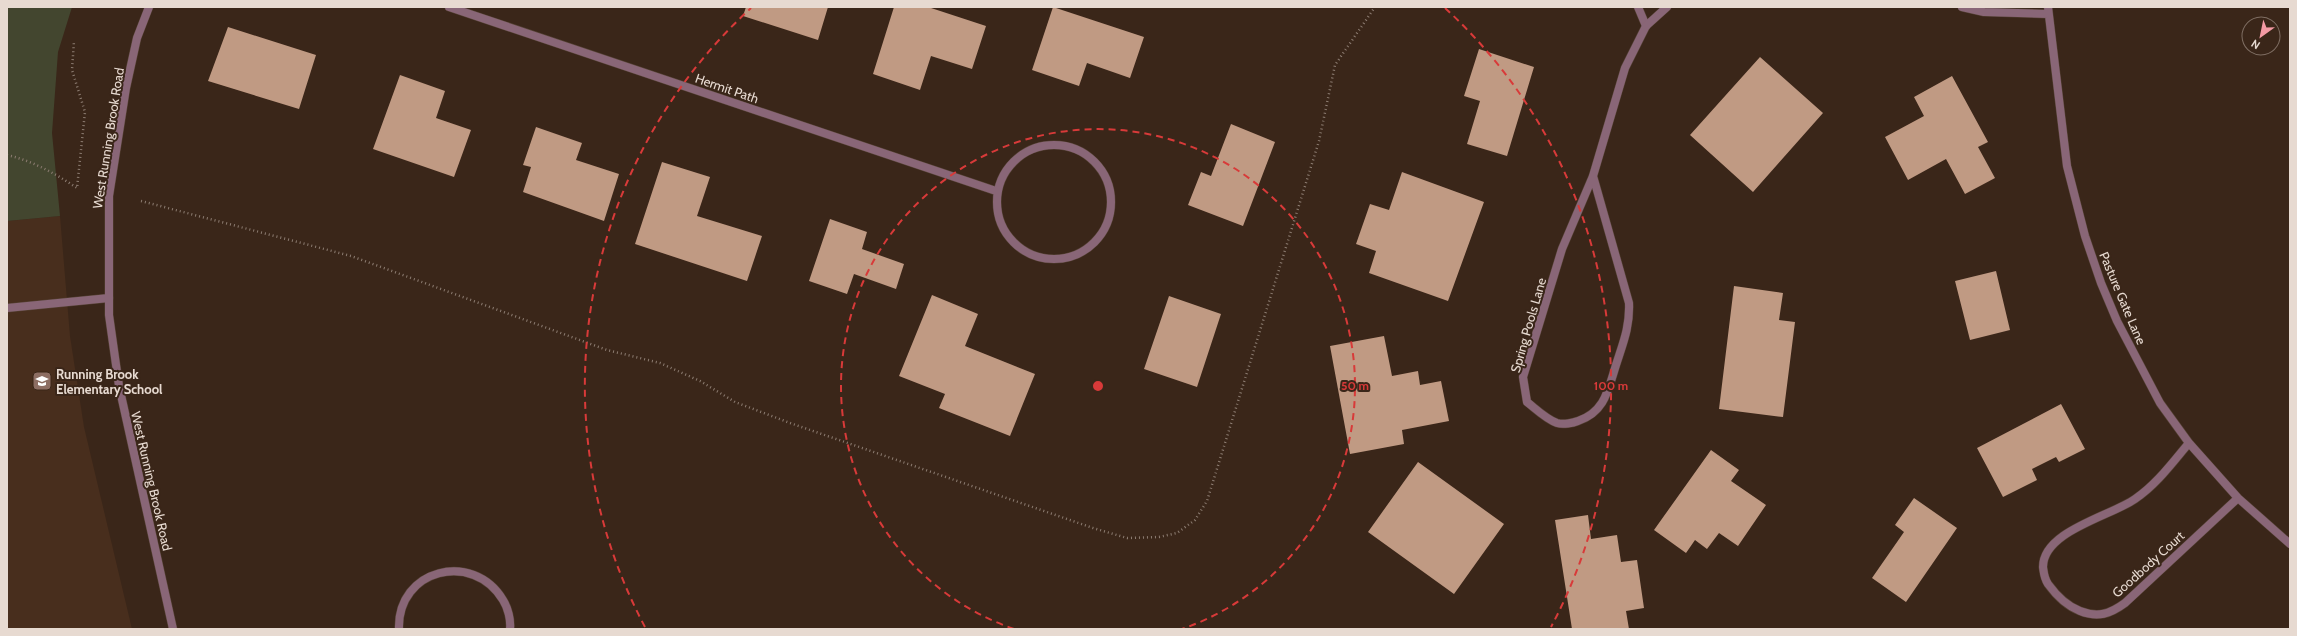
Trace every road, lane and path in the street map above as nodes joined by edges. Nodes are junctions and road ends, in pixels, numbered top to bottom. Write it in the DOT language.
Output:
graph roads {
  1 [pos="149,7"];
  2 [pos="450,7"];
  3 [pos="1375,7"];
  4 [pos="1638,7"];
  5 [pos="1667,7"];
  6 [pos="1962,7"];
  7 [pos="2048,11"];
  8 [pos="1646,26"];
  9 [pos="74,41"];
  10 [pos="7,155"];
  11 [pos="1593,176"];
  12 [pos="996,191"];
  13 [pos="141,201"];
  14 [pos="109,298"];
  15 [pos="7,308"];
  16 [pos="2189,443"];
  17 [pos="2238,498"];
  18 [pos="2290,544"];
  19 [pos="173,629"];
  20 [pos="399,629"];
  21 [pos="510,629"];
  1 -- 14 [label="street, West Running Brook Road"];
  2 -- 12 [label="street, Hermit Path"];
  3 -- 13 [label="path"];
  4 -- 8 [label="street"];
  5 -- 8 [label="street, Spring Pools Lane"];
  6 -- 7 [label="street"];
  7 -- 16 [label="street, Pasture Gate Lane"];
  8 -- 11 [label="street, Spring Pools Lane"];
  9 -- 10 [label="path"];
  11 -- 11 [label="street, Spring Pools Lane"];
  12 -- 12 [label="street"];
  14 -- 15 [label="street"];
  14 -- 19 [label="street, West Running Brook Road"];
  16 -- 17 [label="street, Pasture Gate Lane"];
  16 -- 17 [label="street, Goodbody Court"];
  17 -- 18 [label="street, Pasture Gate Lane"];
  20 -- 21 [label="street"];
}
